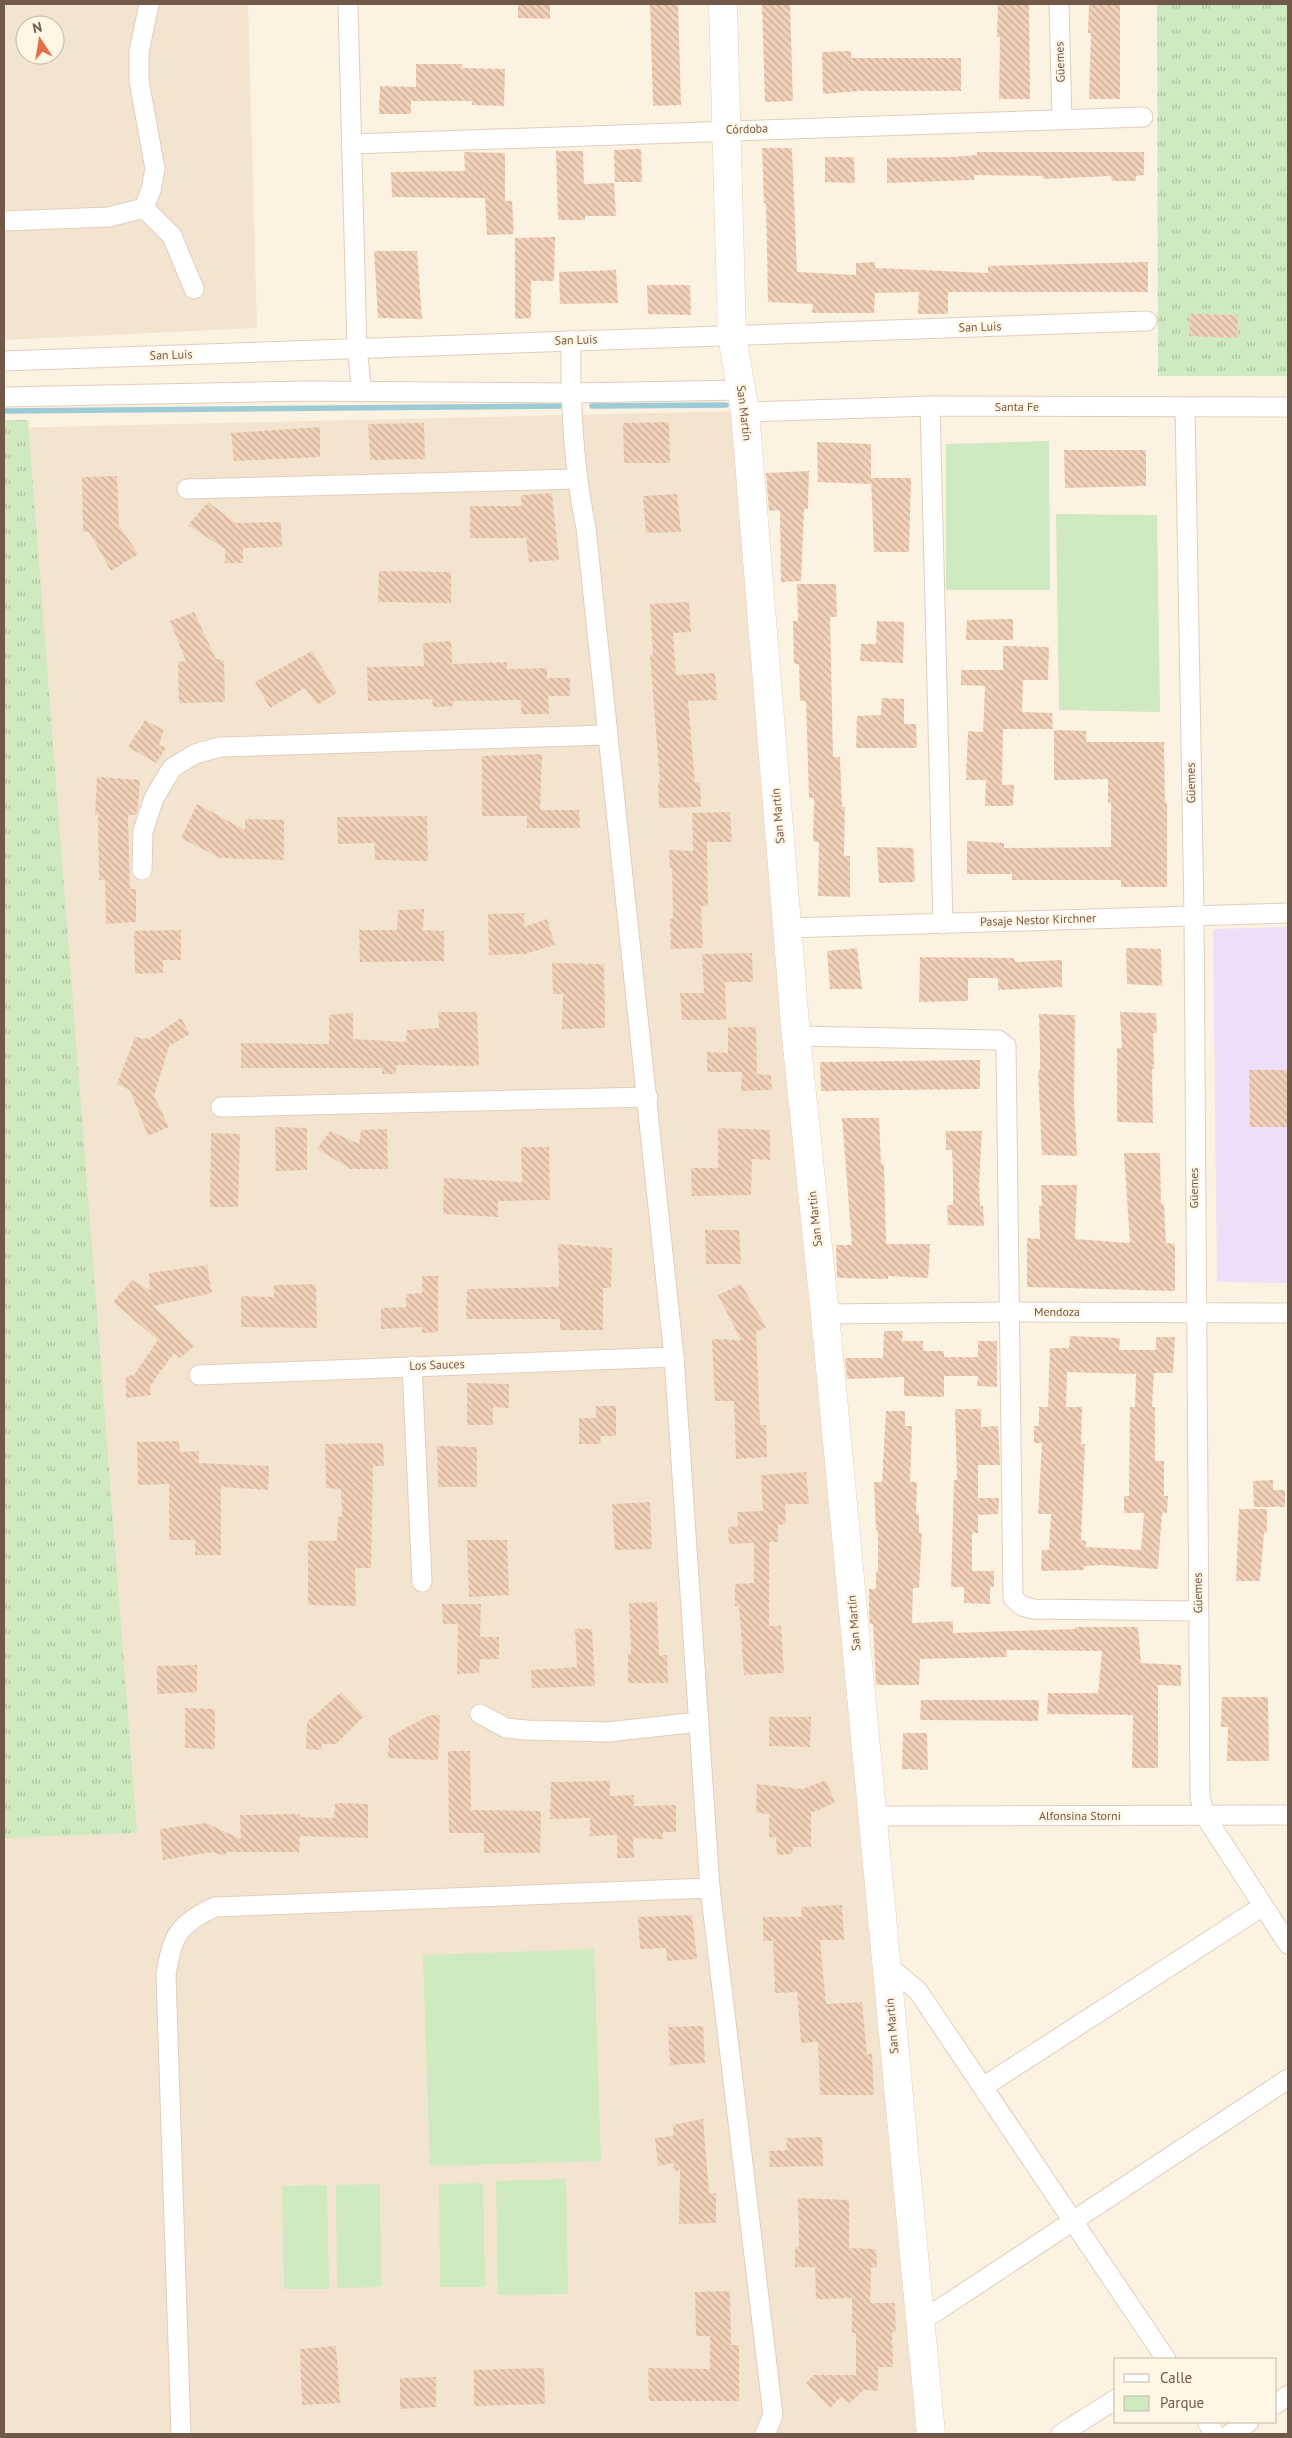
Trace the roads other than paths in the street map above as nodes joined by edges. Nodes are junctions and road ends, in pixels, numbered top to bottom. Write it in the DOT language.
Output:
graph roads {
  1 [pos="149,4"];
  2 [pos="348,4"];
  3 [pos="723,4"];
  4 [pos="1059,4"];
  5 [pos="1143,117"];
  6 [pos="1062,120"];
  7 [pos="727,130"];
  8 [pos="351,144"];
  9 [pos="144,208"];
  10 [pos="4,221"];
  11 [pos="194,288"];
  12 [pos="1147,321"];
  13 [pos="732,336"];
  14 [pos="571,340"];
  15 [pos="357,349"];
  16 [pos="4,361"];
  17 [pos="362,392"];
  18 [pos="570,393"];
  19 [pos="4,397"];
  20 [pos="743,401"];
  21 [pos="930,406"];
  22 [pos="1288,407"];
  23 [pos="1185,408"];
  24 [pos="576,479"];
  25 [pos="187,489"];
  26 [pos="608,735"];
  27 [pos="142,870"];
  28 [pos="1288,913"];
  29 [pos="1194,914"];
  30 [pos="943,924"];
  31 [pos="787,928"];
  32 [pos="796,1036"];
  33 [pos="648,1097"];
  34 [pos="221,1107"];
  35 [pos="1011,1312"];
  36 [pos="1195,1312"];
  37 [pos="1288,1313"];
  38 [pos="825,1314"];
  39 [pos="674,1357"];
  40 [pos="412,1366"];
  41 [pos="199,1375"];
  42 [pos="422,1582"];
  43 [pos="1198,1611"];
  44 [pos="480,1714"];
  45 [pos="699,1722"];
  46 [pos="1288,1815"];
  47 [pos="872,1816"];
  48 [pos="1205,1816"];
  49 [pos="710,1888"];
  50 [pos="1263,1906"];
  51 [pos="1288,1944"];
  52 [pos="886,1964"];
  53 [pos="1288,2079"];
  54 [pos="983,2087"];
  55 [pos="1073,2222"];
  56 [pos="920,2322"];
  57 [pos="1165,2358"];
  58 [pos="1288,2395"];
  59 [pos="1114,2400"];
  60 [pos="1277,2403"];
  61 [pos="1208,2423"];
  62 [pos="1247,2423"];
  63 [pos="181,2434"];
  64 [pos="765,2434"];
  65 [pos="931,2434"];
  66 [pos="1060,2434"];
  67 [pos="1215,2434"];
  68 [pos="1230,2434"];
  1 -- 9 [label="street"];
  2 -- 8 [label="street"];
  3 -- 7 [label="street, San Martín"];
  4 -- 6 [label="street, Güemes"];
  5 -- 6 [label="street, Córdoba"];
  6 -- 7 [label="street, Córdoba"];
  7 -- 8 [label="street, Córdoba"];
  7 -- 13 [label="street, San Martín"];
  8 -- 15 [label="street"];
  9 -- 10 [label="street"];
  9 -- 11 [label="street"];
  12 -- 13 [label="street, San Luis"];
  13 -- 14 [label="street, San Luis"];
  13 -- 20 [label="street, San Martín"];
  14 -- 15 [label="street, San Luis"];
  14 -- 18 [label="street"];
  15 -- 16 [label="street, San Luis"];
  15 -- 17 [label="street"];
  17 -- 18 [label="street, Santa Fe"];
  17 -- 19 [label="street, Santa Fe"];
  18 -- 20 [label="street, Santa Fe"];
  18 -- 24 [label="street"];
  20 -- 21 [label="street, Santa Fe"];
  20 -- 31 [label="street, San Martín"];
  21 -- 23 [label="street, Santa Fe"];
  21 -- 30 [label="street"];
  22 -- 23 [label="street, Santa Fe"];
  23 -- 29 [label="street, Güemes"];
  24 -- 25 [label="street"];
  24 -- 26 [label="street"];
  26 -- 27 [label="street"];
  26 -- 33 [label="street"];
  28 -- 29 [label="street, Pasaje Nestor Kirchner"];
  29 -- 30 [label="street, Pasaje Nestor Kirchner"];
  29 -- 36 [label="street, Güemes"];
  30 -- 31 [label="street, Pasaje Nestor Kirchner"];
  31 -- 32 [label="street, San Martín"];
  32 -- 35 [label="street"];
  32 -- 38 [label="street, San Martín"];
  33 -- 34 [label="street"];
  33 -- 39 [label="street"];
  35 -- 36 [label="street, Mendoza"];
  35 -- 38 [label="street, Mendoza"];
  35 -- 43 [label="street"];
  36 -- 37 [label="street, Mendoza"];
  36 -- 43 [label="street, Güemes"];
  38 -- 47 [label="street, San Martín"];
  39 -- 40 [label="street, Los Sauces"];
  39 -- 45 [label="street"];
  40 -- 41 [label="street, Los Sauces"];
  40 -- 42 [label="street"];
  43 -- 48 [label="street, Güemes"];
  44 -- 45 [label="street"];
  45 -- 49 [label="street"];
  46 -- 48 [label="street, Alfonsina Storni"];
  47 -- 48 [label="street, Alfonsina Storni"];
  47 -- 52 [label="street, San Martín"];
  48 -- 50 [label="street, Güemes"];
  49 -- 63 [label="street"];
  49 -- 64 [label="street"];
  50 -- 51 [label="street, Güemes"];
  50 -- 54 [label="street"];
  52 -- 54 [label="street"];
  52 -- 56 [label="street, San Martín"];
  53 -- 55 [label="street"];
  54 -- 55 [label="street"];
  55 -- 56 [label="street"];
  55 -- 57 [label="street"];
  56 -- 65 [label="street, San Martín"];
  58 -- 60 [label="street"];
  59 -- 66 [label="street"];
  61 -- 67 [label="street"];
  62 -- 68 [label="street"];
}
